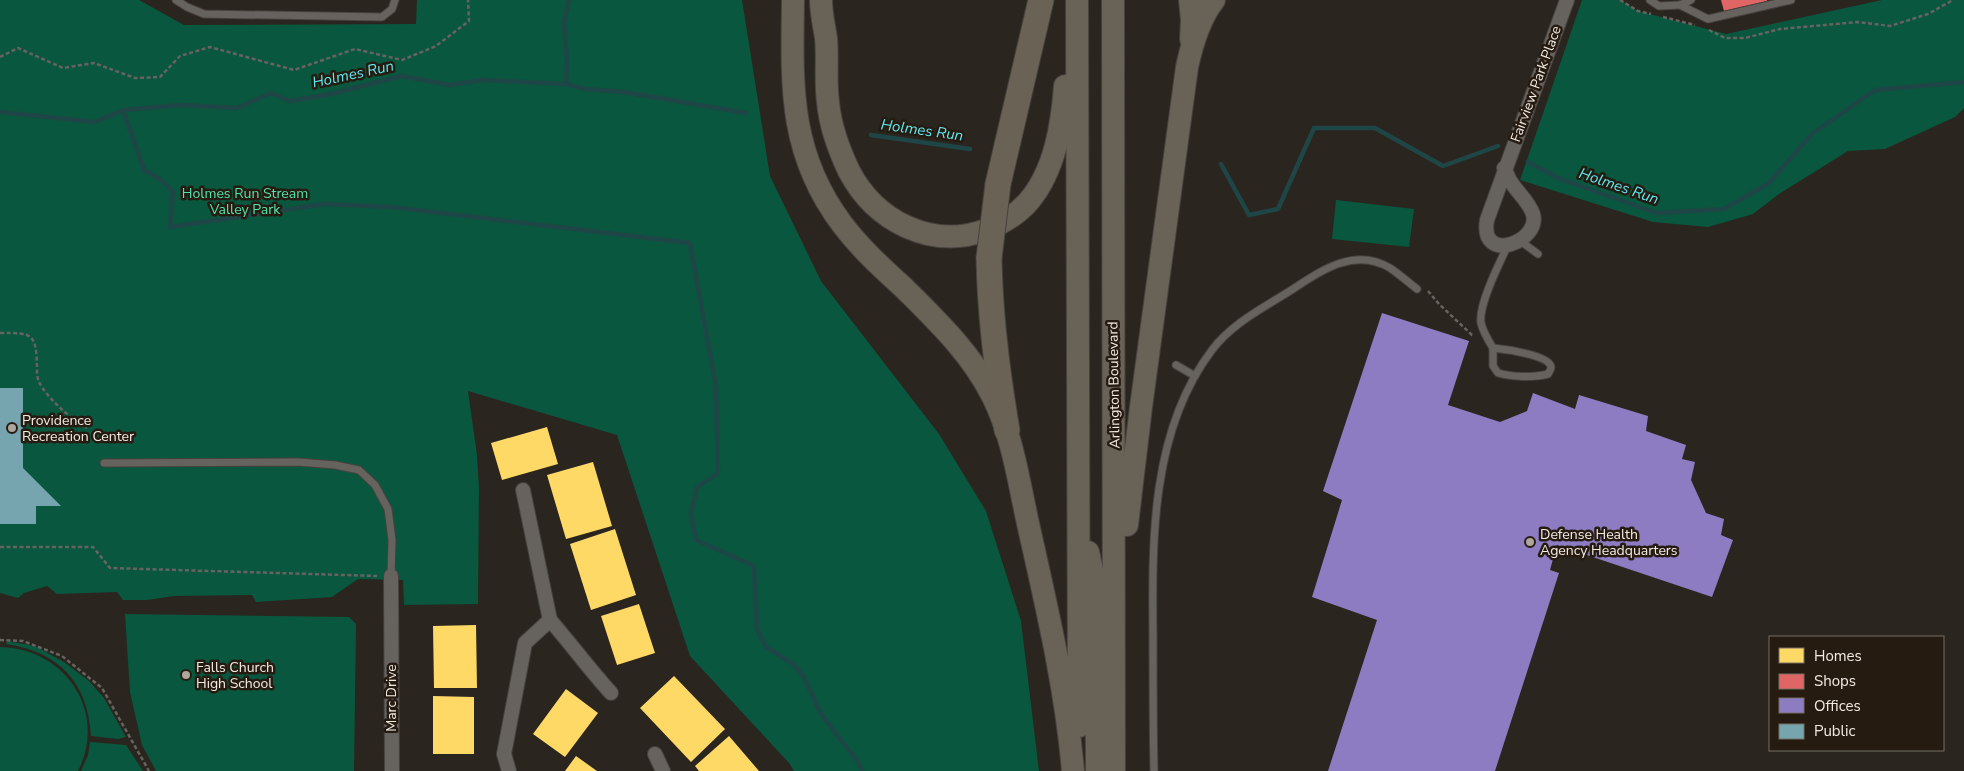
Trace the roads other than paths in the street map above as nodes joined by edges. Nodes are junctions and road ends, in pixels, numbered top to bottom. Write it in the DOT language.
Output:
graph roads {
  1 [pos="176,0"];
  2 [pos="395,0"];
  3 [pos="784,0"];
  4 [pos="793,0"];
  5 [pos="821,0"];
  6 [pos="832,0"];
  7 [pos="1041,0"];
  8 [pos="1065,0"];
  9 [pos="1077,0"];
  10 [pos="1113,0"];
  11 [pos="1190,0"];
  12 [pos="1214,0"];
  13 [pos="1567,0"];
  14 [pos="1650,0"];
  15 [pos="1691,0"];
  16 [pos="1791,0"];
  17 [pos="1680,5"];
  18 [pos="826,38"];
  19 [pos="1191,48"];
  20 [pos="792,52"];
  21 [pos="1504,168"];
  22 [pos="1514,243"];
  23 [pos="1538,254"];
  24 [pos="1417,289"];
  25 [pos="1493,348"];
  26 [pos="1176,365"];
  27 [pos="1195,376"];
  28 [pos="1007,430"];
  29 [pos="104,463"];
  30 [pos="523,490"];
  31 [pos="1079,512"];
  32 [pos="391,576"];
  33 [pos="550,620"];
  34 [pos="1114,630"];
  35 [pos="611,693"];
  36 [pos="654,754"];
  37 [pos="392,771"];
  38 [pos="509,771"];
  39 [pos="663,771"];
  40 [pos="1074,771"];
  41 [pos="1079,771"];
  42 [pos="1097,771"];
  43 [pos="1114,771"];
  44 [pos="1154,771"];
  1 -- 2 [label="lane"];
  3 -- 20 [label="highway"];
  4 -- 20 [label="highway"];
  5 -- 18 [label="highway"];
  6 -- 18 [label="highway"];
  7 -- 28 [label="highway, bridge"];
  8 -- 18 [label="highway"];
  9 -- 31 [label="highway"];
  10 -- 34 [label="highway, Arlington Boulevard"];
  11 -- 19 [label="highway"];
  12 -- 19 [label="highway"];
  13 -- 21 [label="street, Fairview Park Place"];
  14 -- 17 [label="lane"];
  15 -- 17 [label="lane"];
  16 -- 17 [label="lane"];
  19 -- 34 [label="highway"];
  20 -- 28 [label="highway"];
  21 -- 22 [label="street"];
  21 -- 22 [label="street, Fairview Park Place"];
  22 -- 23 [label="lane"];
  22 -- 25 [label="lane"];
  24 -- 27 [label="lane"];
  25 -- 25 [label="lane"];
  26 -- 27 [label="lane"];
  27 -- 44 [label="lane"];
  28 -- 40 [label="highway"];
  29 -- 32 [label="lane"];
  30 -- 33 [label="street"];
  31 -- 41 [label="highway"];
  31 -- 42 [label="highway"];
  32 -- 37 [label="street, Marc Drive"];
  33 -- 35 [label="street"];
  33 -- 38 [label="street"];
  34 -- 43 [label="highway, Arlington Boulevard"];
  36 -- 39 [label="street"];
}
